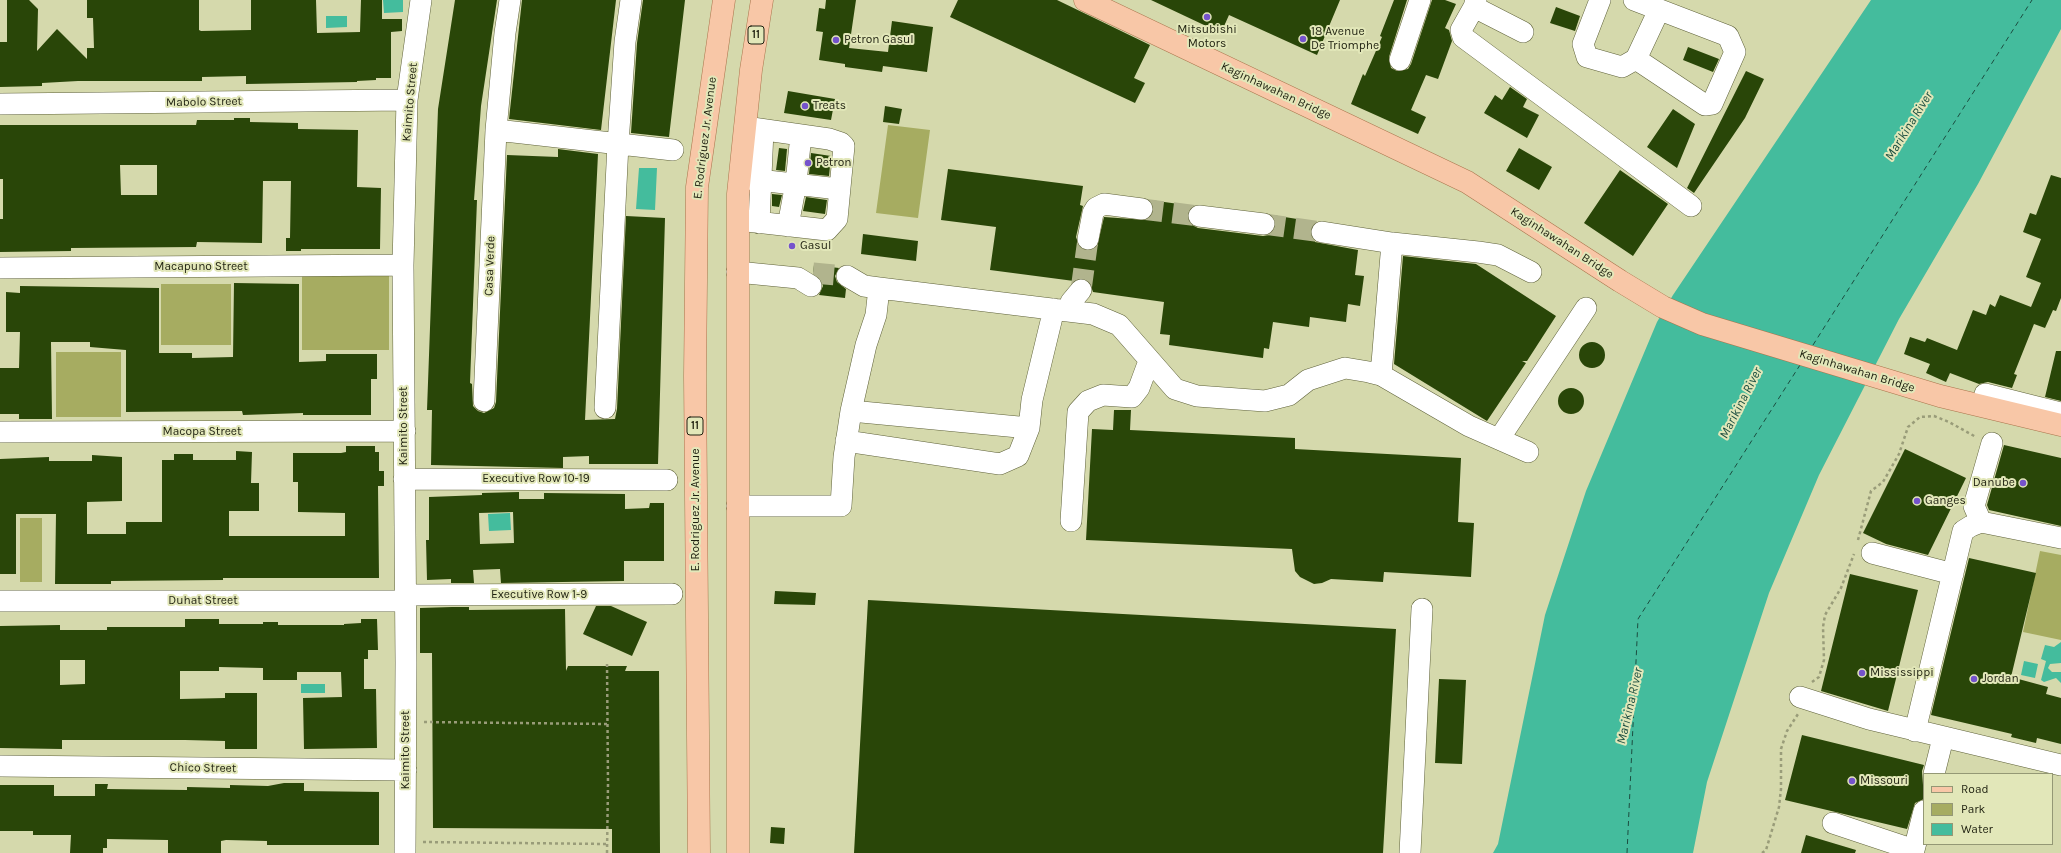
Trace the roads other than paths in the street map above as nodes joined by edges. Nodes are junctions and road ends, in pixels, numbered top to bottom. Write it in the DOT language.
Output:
graph roads {
  1 [pos="421,0"];
  2 [pos="510,0"];
  3 [pos="631,0"];
  4 [pos="724,0"];
  5 [pos="762,0"];
  6 [pos="1085,0"];
  7 [pos="1420,0"];
  8 [pos="1600,0"];
  9 [pos="1634,0"];
  10 [pos="1475,3"];
  11 [pos="1659,10"];
  12 [pos="1523,32"];
  13 [pos="1636,59"];
  14 [pos="1400,60"];
  15 [pos="408,100"];
  16 [pos="0,104"];
  17 [pos="754,128"];
  18 [pos="496,130"];
  19 [pos="801,135"];
  20 [pos="618,144"];
  21 [pos="673,150"];
  22 [pos="750,179"];
  23 [pos="796,184"];
  24 [pos="839,189"];
  25 [pos="1691,206"];
  26 [pos="1142,209"];
  27 [pos="1199,216"];
  28 [pos="748,222"];
  29 [pos="1264,224"];
  30 [pos="788,226"];
  31 [pos="1322,232"];
  32 [pos="1088,239"];
  33 [pos="1392,243"];
  34 [pos="402,265"];
  35 [pos="0,268"];
  36 [pos="737,272"];
  37 [pos="1531,272"];
  38 [pos="807,279"];
  39 [pos="1082,290"];
  40 [pos="1586,308"];
  41 [pos="1061,310"];
  42 [pos="1149,361"];
  43 [pos="1381,375"];
  44 [pos="1985,394"];
  45 [pos="484,401"];
  46 [pos="605,408"];
  47 [pos="850,411"];
  48 [pos="2061,413"];
  49 [pos="2061,425"];
  50 [pos="1029,428"];
  51 [pos="405,431"];
  52 [pos="0,432"];
  53 [pos="1498,439"];
  54 [pos="846,441"];
  55 [pos="1992,443"];
  56 [pos="1528,452"];
  57 [pos="404,479"];
  58 [pos="668,480"];
  59 [pos="737,506"];
  60 [pos="1071,521"];
  61 [pos="1981,522"];
  62 [pos="2061,538"];
  63 [pos="1861,548"];
  64 [pos="1953,574"];
  65 [pos="672,594"];
  66 [pos="405,598"];
  67 [pos="0,601"];
  68 [pos="1422,609"];
  69 [pos="1800,697"];
  70 [pos="1915,731"];
  71 [pos="1943,738"];
  72 [pos="2061,765"];
  73 [pos="0,766"];
  74 [pos="406,770"];
  75 [pos="1934,773"];
  76 [pos="1923,814"];
  77 [pos="1833,823"];
  78 [pos="405,848"];
  79 [pos="1912,851"];
  80 [pos="699,853"];
  81 [pos="738,853"];
  82 [pos="1410,853"];
  1 -- 15 [label="street, Kaimito Street"];
  2 -- 18 [label="street, Casa Verde"];
  3 -- 20 [label="street"];
  4 -- 80 [label="main road, E. Rodriguez Jr. Avenue / 11"];
  5 -- 17 [label="main road, 11"];
  6 -- 49 [label="main road, Kaginhawahan Bridge"];
  7 -- 14 [label="street"];
  8 -- 13 [label="street"];
  9 -- 11 [label="street"];
  10 -- 12 [label="street"];
  10 -- 25 [label="street"];
  11 -- 13 [label="street"];
  11 -- 13 [label="street"];
  15 -- 16 [label="street, Mabolo Street"];
  15 -- 34 [label="street, Kaimito Street"];
  17 -- 19 [label="street"];
  17 -- 22 [label="main road, 11"];
  18 -- 20 [label="street"];
  18 -- 45 [label="street, Casa Verde"];
  19 -- 23 [label="street"];
  19 -- 24 [label="street"];
  20 -- 21 [label="street"];
  20 -- 46 [label="street"];
  22 -- 23 [label="street"];
  22 -- 28 [label="main road, 11"];
  23 -- 24 [label="street"];
  23 -- 30 [label="street"];
  24 -- 30 [label="street"];
  26 -- 32 [label="street"];
  27 -- 29 [label="street"];
  28 -- 30 [label="street"];
  28 -- 36 [label="main road, 11"];
  31 -- 33 [label="street"];
  33 -- 37 [label="street"];
  33 -- 43 [label="street"];
  34 -- 35 [label="street, Macapuno Street"];
  34 -- 51 [label="street, Kaimito Street"];
  36 -- 38 [label="street"];
  36 -- 59 [label="main road, 11"];
  39 -- 41 [label="street"];
  40 -- 53 [label="street"];
  41 -- 42 [label="street"];
  41 -- 47 [label="street"];
  41 -- 50 [label="street"];
  42 -- 43 [label="street"];
  42 -- 60 [label="street"];
  43 -- 53 [label="street"];
  44 -- 48 [label="street"];
  47 -- 50 [label="street"];
  47 -- 54 [label="street"];
  50 -- 54 [label="street"];
  51 -- 52 [label="street, Macopa Street"];
  51 -- 57 [label="street, Kaimito Street"];
  53 -- 56 [label="street"];
  54 -- 59 [label="street"];
  55 -- 61 [label="street"];
  57 -- 58 [label="street, Executive Row 10-19"];
  57 -- 66 [label="street, Kaimito Street"];
  59 -- 81 [label="main road, 11"];
  61 -- 62 [label="street"];
  61 -- 64 [label="street"];
  63 -- 64 [label="street"];
  64 -- 70 [label="street"];
  65 -- 66 [label="street, Executive Row 1-9"];
  66 -- 67 [label="street, Duhat Street"];
  66 -- 74 [label="street, Kaimito Street"];
  68 -- 82 [label="street"];
  69 -- 70 [label="street"];
  70 -- 71 [label="street"];
  71 -- 72 [label="street"];
  71 -- 75 [label="street"];
  73 -- 74 [label="street, Chico Street"];
  74 -- 78 [label="street, Kaimito Street"];
  76 -- 79 [label="street"];
  77 -- 79 [label="street"];
}
